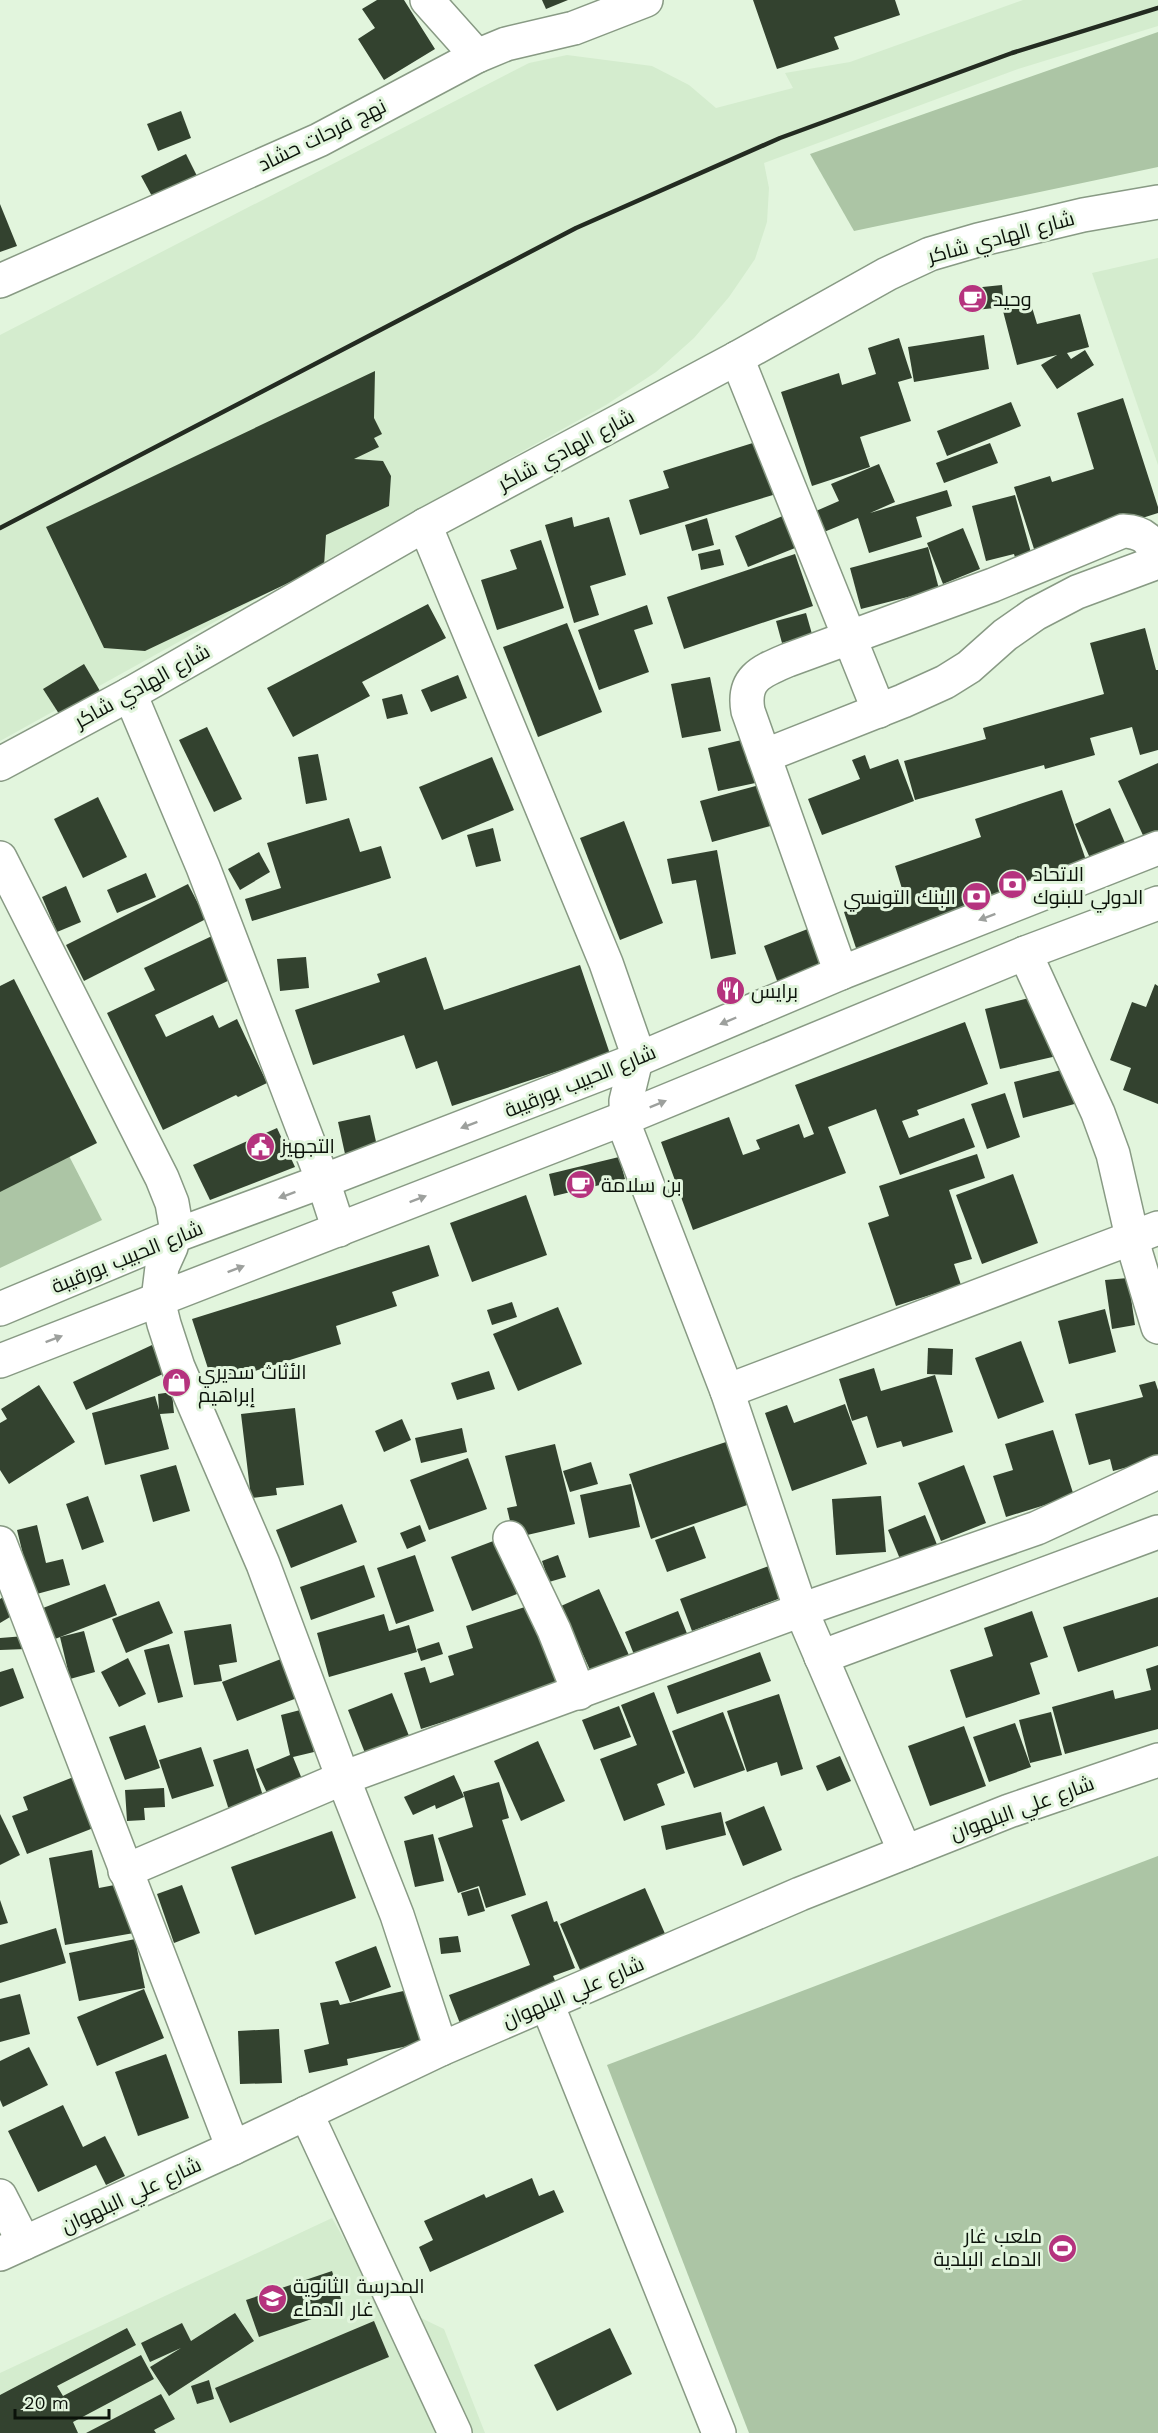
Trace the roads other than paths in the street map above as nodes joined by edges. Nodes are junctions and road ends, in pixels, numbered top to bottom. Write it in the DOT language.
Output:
graph roads {
  1 [pos="427,0"];
  2 [pos="646,0"];
  3 [pos="477,56"];
  4 [pos="1158,202"];
  5 [pos="0,281"];
  6 [pos="737,358"];
  7 [pos="425,525"];
  8 [pos="1158,561"];
  9 [pos="850,636"];
  10 [pos="130,694"];
  11 [pos="879,711"];
  12 [pos="764,756"];
  13 [pos="0,764"];
  14 [pos="1158,848"];
  15 [pos="0,858"];
  16 [pos="1158,903"];
  17 [pos="1025,953"];
  18 [pos="841,973"];
  19 [pos="636,1060"];
  20 [pos="625,1118"];
  21 [pos="323,1181"];
  22 [pos="339,1230"];
  23 [pos="1145,1232"];
  24 [pos="174,1236"];
  25 [pos="158,1300"];
  26 [pos="0,1309"];
  27 [pos="1158,1327"];
  28 [pos="0,1361"];
  29 [pos="727,1391"];
  30 [pos="1158,1472"];
  31 [pos="1158,1532"];
  32 [pos="510,1538"];
  33 [pos="0,1543"];
  34 [pos="801,1610"];
  35 [pos="821,1657"];
  36 [pos="579,1693"];
  37 [pos="1158,1760"];
  38 [pos="343,1778"];
  39 [pos="905,1852"];
  40 [pos="125,1871"];
  41 [pos="547,2004"];
  42 [pos="441,2049"];
  43 [pos="306,2113"];
  44 [pos="233,2148"];
  45 [pos="0,2196"];
  46 [pos="12,2249"];
  47 [pos="455,2433"];
  48 [pos="720,2433"];
  1 -- 3 [label="street"];
  2 -- 3 [label="street, نهج فرحات حشاد"];
  3 -- 5 [label="street, نهج فرحات حشاد"];
  4 -- 6 [label="street, شارع الهادي شاكر"];
  6 -- 7 [label="street, شارع الهادي شاكر"];
  6 -- 9 [label="street"];
  7 -- 10 [label="street, شارع الهادي شاكر"];
  7 -- 19 [label="street"];
  8 -- 9 [label="street"];
  8 -- 11 [label="street"];
  9 -- 11 [label="street"];
  9 -- 12 [label="street"];
  10 -- 13 [label="street, شارع الهادي شاكر"];
  10 -- 21 [label="street"];
  11 -- 12 [label="street"];
  12 -- 18 [label="street"];
  14 -- 18 [label="street, شارع الحبيب بورقيبة, one-way"];
  15 -- 24 [label="street"];
  16 -- 17 [label="street"];
  20 -- 17 [label="street, one-way"];
  17 -- 23 [label="street"];
  18 -- 19 [label="street, شارع الحبيب بورقيبة, one-way"];
  19 -- 20 [label="street"];
  19 -- 21 [label="street, شارع الحبيب بورقيبة, one-way"];
  22 -- 20 [label="street, one-way"];
  20 -- 29 [label="street"];
  21 -- 22 [label="street"];
  21 -- 24 [label="street, شارع الحبيب بورقيبة, one-way"];
  25 -- 22 [label="street, one-way"];
  23 -- 27 [label="street"];
  23 -- 29 [label="street"];
  24 -- 25 [label="street"];
  24 -- 26 [label="street, شارع الحبيب بورقيبة"];
  28 -- 25 [label="street, one-way"];
  25 -- 38 [label="street"];
  29 -- 34 [label="street"];
  30 -- 34 [label="street"];
  31 -- 35 [label="street"];
  32 -- 36 [label="street"];
  33 -- 40 [label="street"];
  34 -- 35 [label="street"];
  34 -- 36 [label="street"];
  35 -- 39 [label="street"];
  36 -- 38 [label="street"];
  37 -- 39 [label="street, شارع علي البلهوان"];
  38 -- 40 [label="street"];
  38 -- 42 [label="street"];
  39 -- 41 [label="street, شارع علي البلهوان"];
  40 -- 44 [label="street"];
  41 -- 42 [label="street, شارع علي البلهوان"];
  41 -- 48 [label="street"];
  42 -- 43 [label="street, شارع علي البلهوان"];
  43 -- 44 [label="street, شارع علي البلهوان"];
  43 -- 47 [label="street"];
  44 -- 46 [label="street, شارع علي البلهوان"];
  45 -- 46 [label="street"];
}
